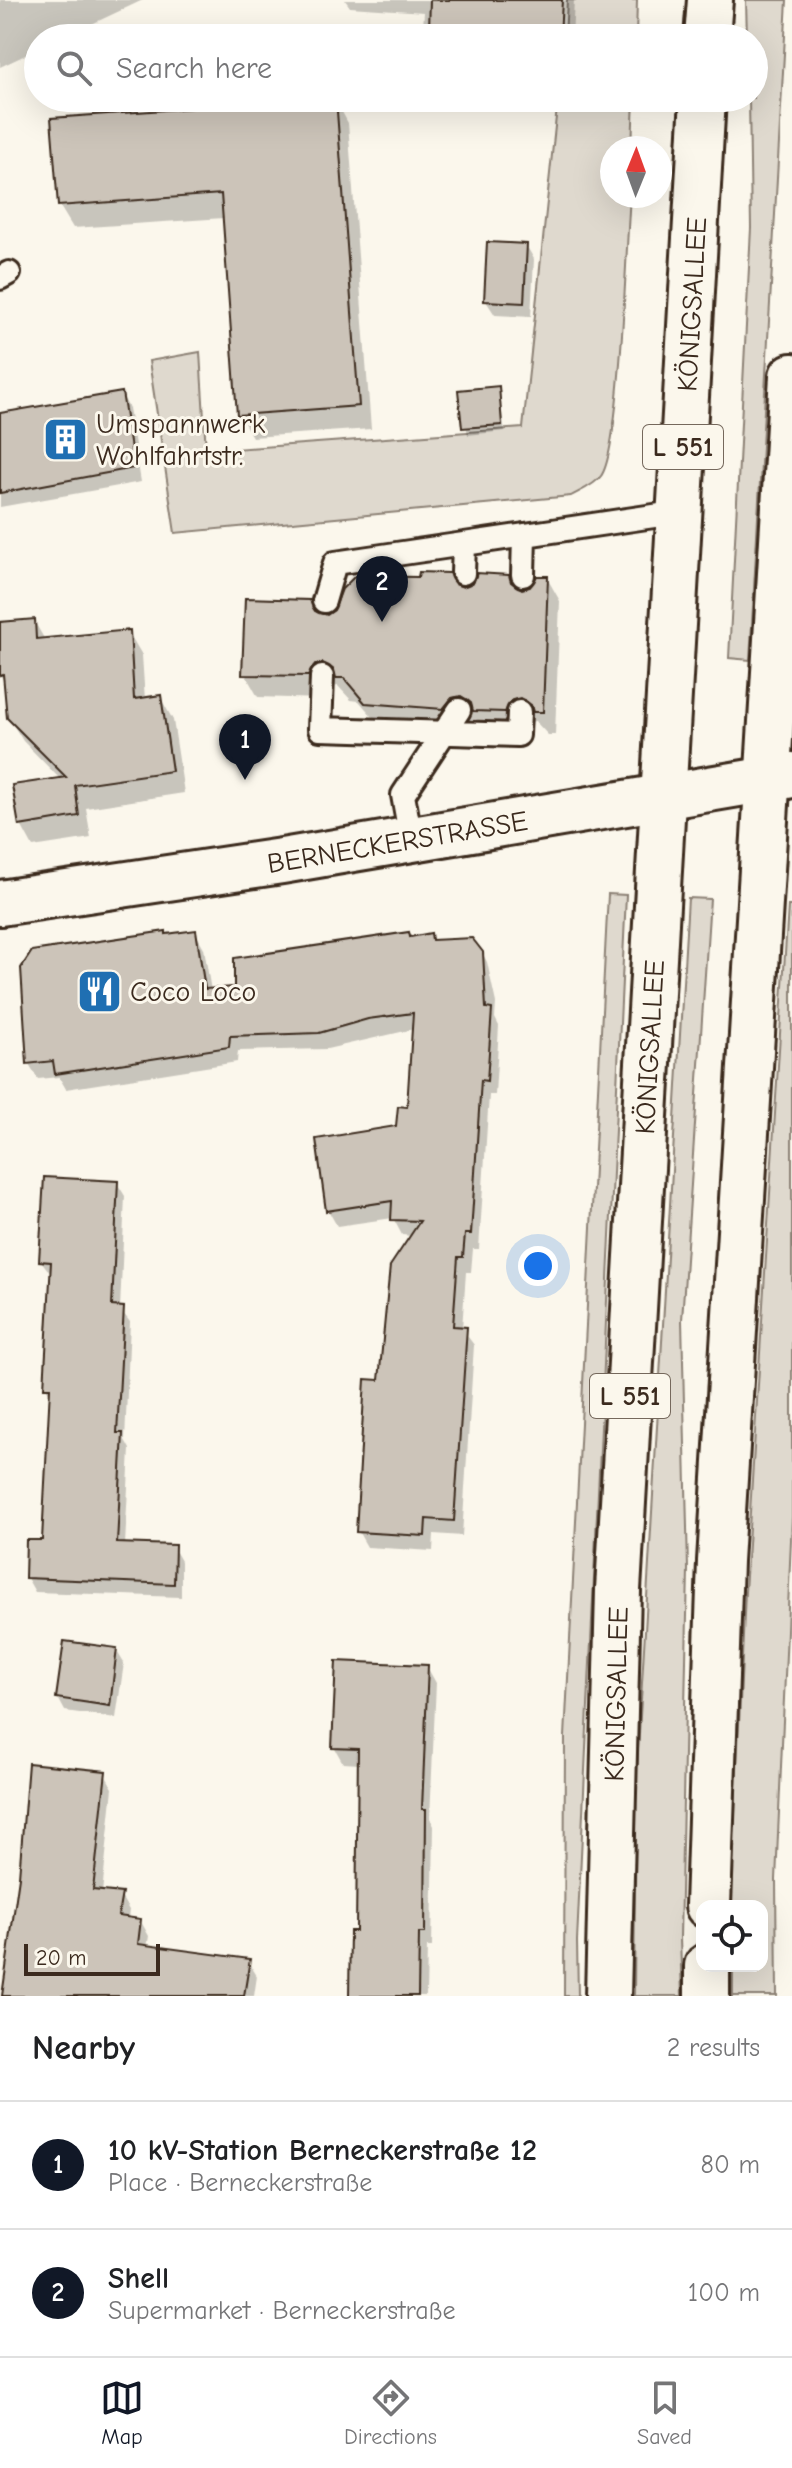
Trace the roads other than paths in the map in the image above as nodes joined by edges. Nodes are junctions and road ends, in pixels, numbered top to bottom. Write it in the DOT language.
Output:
graph roads {
  1 [pos="710,0"];
  2 [pos="708,24"];
  3 [pos="702,112"];
  4 [pos="792,376"];
  5 [pos="681,512"];
  6 [pos="524,535"];
  7 [pos="464,544"];
  8 [pos="463,573"];
  9 [pos="523,575"];
  10 [pos="324,601"];
  11 [pos="322,677"];
  12 [pos="459,710"];
  13 [pos="519,712"];
  14 [pos="447,733"];
  15 [pos="780,777"];
  16 [pos="664,797"];
  17 [pos="411,839"];
  18 [pos="0,903"];
  19 [pos="708,1900"];
  20 [pos="707,1972"];
  21 [pos="608,1996"];
  22 [pos="707,1996"];
  1 -- 2 [label="main road"];
  3 -- 5 [label="main road, KÖNIGSALLEE / L 551"];
  4 -- 15 [label="main road"];
  5 -- 6 [label="lane"];
  5 -- 16 [label="main road, KÖNIGSALLEE / L 551"];
  6 -- 7 [label="lane"];
  6 -- 9 [label="lane"];
  7 -- 8 [label="lane"];
  7 -- 10 [label="lane"];
  11 -- 14 [label="lane"];
  12 -- 14 [label="lane"];
  13 -- 14 [label="lane"];
  14 -- 17 [label="lane"];
  15 -- 16 [label="main road, BERNECKERSTRASSE"];
  15 -- 19 [label="main road"];
  16 -- 17 [label="main road, BERNECKERSTRASSE"];
  16 -- 21 [label="main road, KÖNIGSALLEE / L 551"];
  17 -- 18 [label="main road, BERNECKERSTRASSE"];
  20 -- 22 [label="main road"];
}
